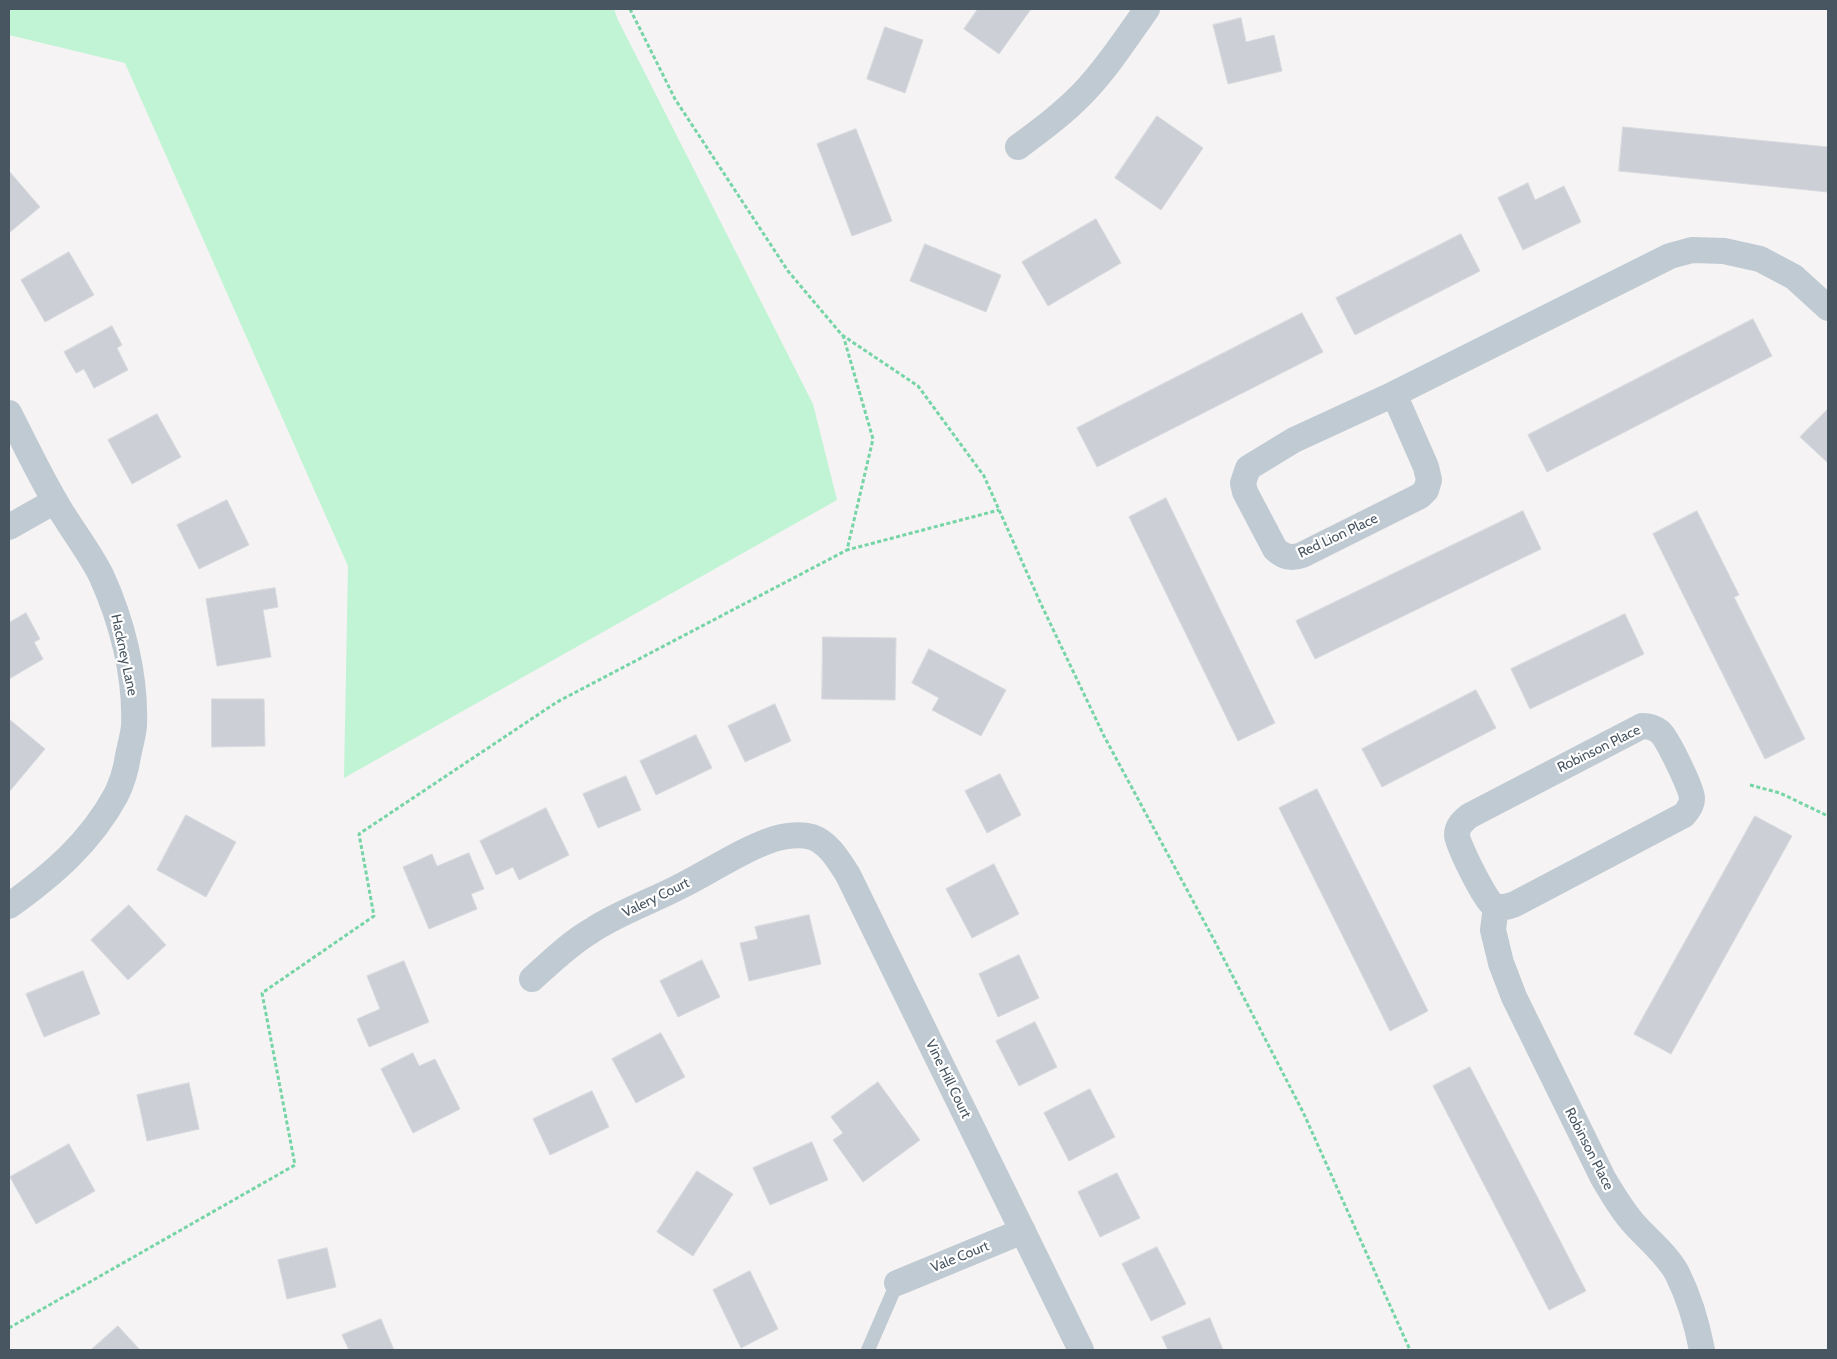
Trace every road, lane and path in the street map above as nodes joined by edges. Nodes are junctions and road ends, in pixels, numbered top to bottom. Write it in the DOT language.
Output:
graph roads {
  1 [pos="630,9"];
  2 [pos="1147,9"];
  3 [pos="1018,147"];
  4 [pos="1828,308"];
  5 [pos="842,335"];
  6 [pos="1394,394"];
  7 [pos="9,413"];
  8 [pos="55,501"];
  9 [pos="999,510"];
  10 [pos="9,528"];
  11 [pos="847,550"];
  12 [pos="1750,785"];
  13 [pos="1828,816"];
  14 [pos="791,836"];
  15 [pos="9,906"];
  16 [pos="1496,906"];
  17 [pos="532,979"];
  18 [pos="1023,1231"];
  19 [pos="897,1283"];
  20 [pos="9,1328"];
  21 [pos="868,1350"];
  22 [pos="1081,1350"];
  23 [pos="1410,1350"];
  24 [pos="1702,1350"];
  1 -- 5 [label="path"];
  2 -- 3 [label="street"];
  4 -- 6 [label="street, Red Lion Place"];
  5 -- 9 [label="path"];
  5 -- 11 [label="path"];
  6 -- 6 [label="street, Red Lion Place"];
  7 -- 8 [label="street, Hackney Lane"];
  8 -- 10 [label="street"];
  8 -- 15 [label="street, Hackney Lane"];
  9 -- 11 [label="path"];
  9 -- 23 [label="path"];
  11 -- 20 [label="path"];
  12 -- 13 [label="path"];
  14 -- 17 [label="street, Valery Court"];
  14 -- 18 [label="street, Vine Hill Court"];
  16 -- 16 [label="street, Robinson Place"];
  16 -- 24 [label="street, Robinson Place"];
  18 -- 19 [label="street, Vale Court"];
  18 -- 22 [label="street, Vine Hill Court"];
  19 -- 21 [label="lane"];
}
